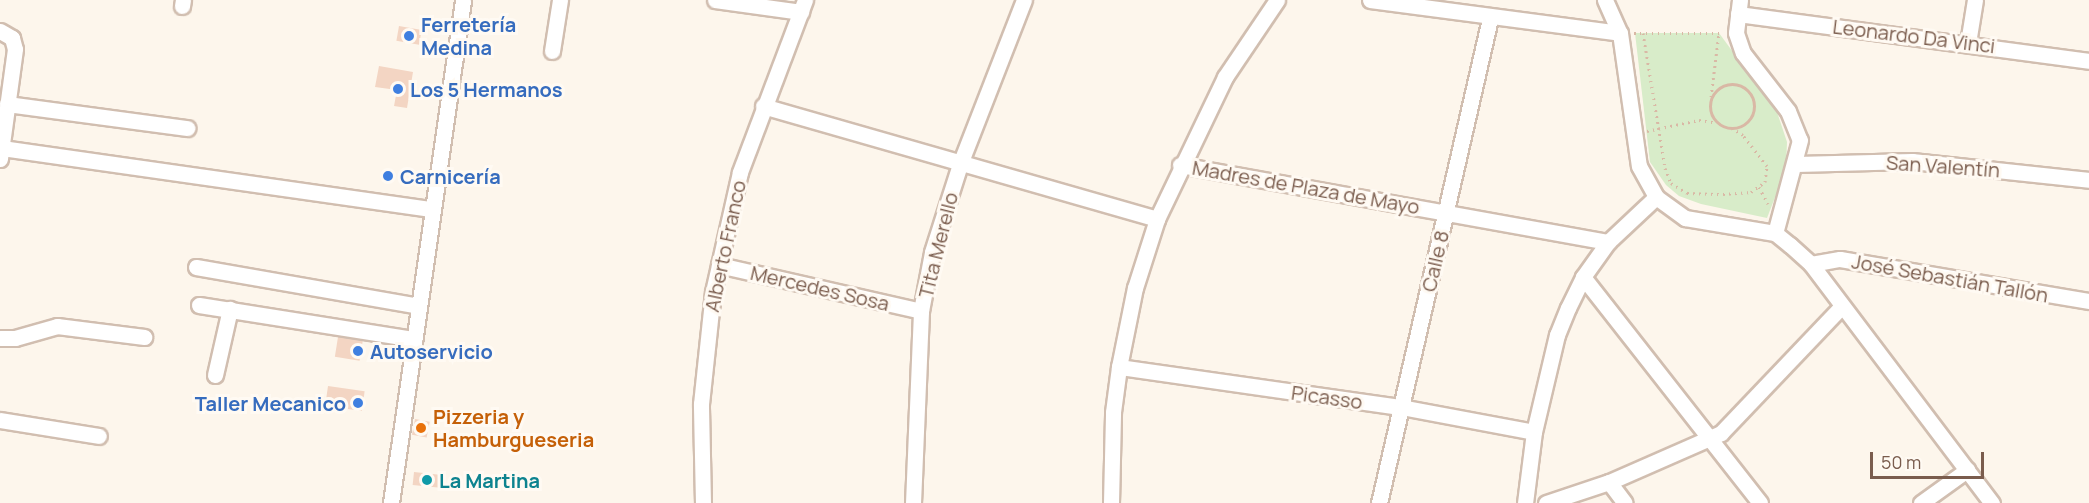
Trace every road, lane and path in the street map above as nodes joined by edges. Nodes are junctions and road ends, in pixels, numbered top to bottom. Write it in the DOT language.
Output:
graph roads {
  1 [pos="463,0"];
  2 [pos="560,0"];
  3 [pos="715,0"];
  4 [pos="1024,0"];
  5 [pos="1277,0"];
  6 [pos="1370,0"];
  7 [pos="1605,0"];
  8 [pos="1975,0"];
  9 [pos="803,6"];
  10 [pos="1739,7"];
  11 [pos="1490,18"];
  12 [pos="0,31"];
  13 [pos="1620,33"];
  14 [pos="1643,33"];
  15 [pos="1719,33"];
  16 [pos="1736,33"];
  17 [pos="1968,43"];
  18 [pos="552,51"];
  19 [pos="2089,61"];
  20 [pos="1710,100"];
  21 [pos="7,104"];
  22 [pos="763,106"];
  23 [pos="1719,124"];
  24 [pos="187,128"];
  25 [pos="1660,128"];
  26 [pos="1732,128"];
  27 [pos="1633,133"];
  28 [pos="1,153"];
  29 [pos="960,164"];
  30 [pos="1796,164"];
  31 [pos="1180,165"];
  32 [pos="2089,180"];
  33 [pos="1656,197"];
  34 [pos="433,209"];
  35 [pos="1446,212"];
  36 [pos="1156,219"];
  37 [pos="1775,233"];
  38 [pos="1608,242"];
  39 [pos="1811,264"];
  40 [pos="719,265"];
  41 [pos="196,267"];
  42 [pos="1583,277"];
  43 [pos="2089,301"];
  44 [pos="199,304"];
  45 [pos="419,306"];
  46 [pos="1842,306"];
  47 [pos="230,309"];
  48 [pos="921,311"];
  49 [pos="144,337"];
  50 [pos="0,338"];
  51 [pos="414,339"];
  52 [pos="1119,367"];
  53 [pos="215,375"];
  54 [pos="1401,407"];
  55 [pos="0,420"];
  56 [pos="1534,432"];
  57 [pos="99,436"];
  58 [pos="1710,440"];
  59 [pos="1967,470"];
  60 [pos="1609,482"];
  61 [pos="391,503"];
  62 [pos="704,503"];
  63 [pos="913,503"];
  64 [pos="1112,503"];
  65 [pos="1379,503"];
  66 [pos="1525,503"];
  67 [pos="1546,503"];
  68 [pos="1625,503"];
  69 [pos="1760,503"];
  70 [pos="1921,503"];
  71 [pos="1992,503"];
  1 -- 34 [label="street"];
  2 -- 18 [label="street"];
  3 -- 9 [label="street"];
  4 -- 29 [label="street, Tita Merello"];
  5 -- 31 [label="street"];
  6 -- 11 [label="street"];
  7 -- 13 [label="street"];
  8 -- 17 [label="street"];
  9 -- 22 [label="street, Alberto Franco"];
  10 -- 16 [label="street"];
  10 -- 17 [label="street, Leonardo Da Vinci"];
  11 -- 13 [label="street"];
  11 -- 35 [label="street, Calle 8"];
  12 -- 21 [label="street"];
  13 -- 14 [label="path"];
  13 -- 27 [label="street"];
  14 -- 15 [label="path"];
  14 -- 25 [label="path"];
  15 -- 16 [label="path"];
  15 -- 20 [label="path"];
  16 -- 30 [label="street"];
  17 -- 19 [label="street, Leonardo Da Vinci"];
  20 -- 23 [label="path"];
  20 -- 26 [label="path"];
  21 -- 24 [label="street"];
  21 -- 28 [label="street"];
  22 -- 29 [label="street"];
  22 -- 40 [label="street, Alberto Franco"];
  23 -- 25 [label="path"];
  23 -- 26 [label="path"];
  25 -- 26 [label="path"];
  25 -- 27 [label="path"];
  27 -- 33 [label="street"];
  28 -- 34 [label="street"];
  29 -- 36 [label="street"];
  29 -- 48 [label="street, Tita Merello"];
  30 -- 32 [label="street, San Valentín"];
  30 -- 37 [label="street"];
  31 -- 35 [label="street, Madres de Plaza de Mayo"];
  31 -- 36 [label="street"];
  33 -- 37 [label="street"];
  33 -- 38 [label="street"];
  34 -- 45 [label="street"];
  35 -- 38 [label="street, Madres de Plaza de Mayo"];
  35 -- 54 [label="street, Calle 8"];
  36 -- 52 [label="street"];
  37 -- 39 [label="street"];
  38 -- 42 [label="street"];
  39 -- 43 [label="street, José Sebastián Tallón"];
  39 -- 46 [label="street"];
  40 -- 48 [label="street, Mercedes Sosa"];
  40 -- 62 [label="street, Alberto Franco"];
  41 -- 45 [label="street"];
  42 -- 56 [label="street"];
  42 -- 58 [label="street"];
  44 -- 47 [label="street"];
  45 -- 51 [label="street"];
  46 -- 58 [label="street"];
  46 -- 59 [label="street"];
  47 -- 51 [label="street"];
  47 -- 53 [label="street"];
  48 -- 63 [label="street, Tita Merello"];
  49 -- 50 [label="street"];
  51 -- 61 [label="street"];
  52 -- 54 [label="street, Picasso"];
  52 -- 64 [label="street"];
  54 -- 56 [label="street, Picasso"];
  54 -- 65 [label="street, Calle 8"];
  55 -- 57 [label="street"];
  56 -- 66 [label="street"];
  58 -- 60 [label="street"];
  58 -- 69 [label="street"];
  59 -- 70 [label="street"];
  59 -- 71 [label="street"];
  60 -- 67 [label="street"];
  60 -- 68 [label="street"];
}
